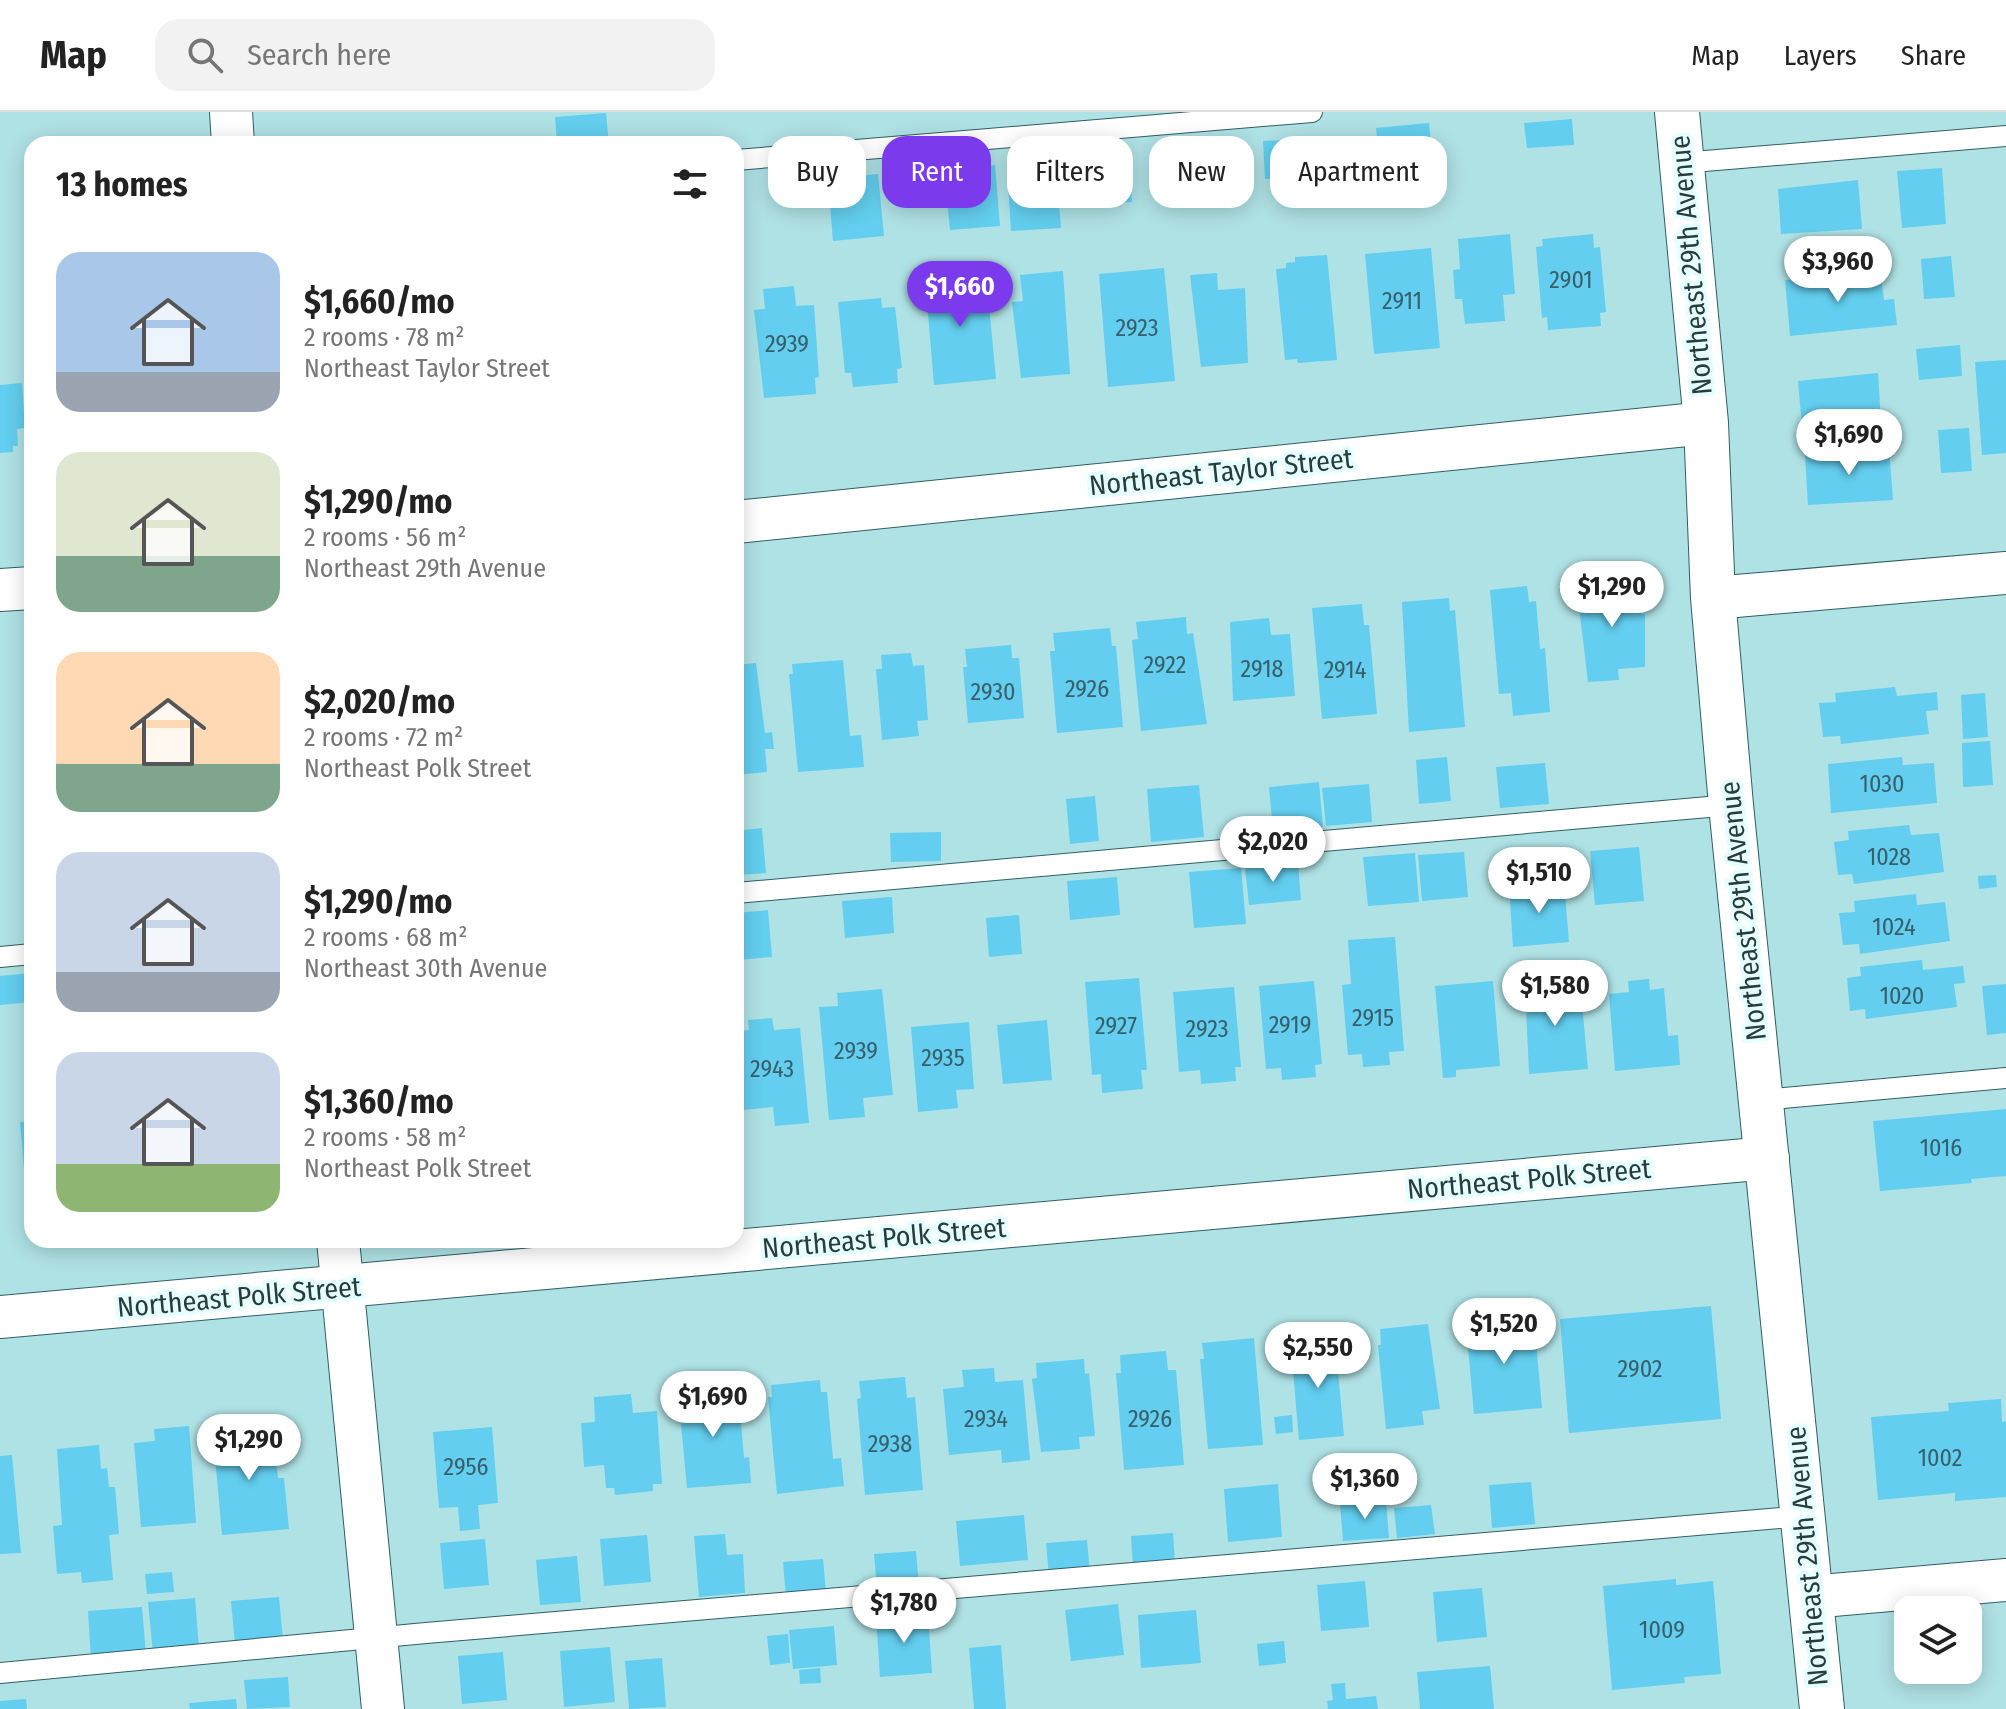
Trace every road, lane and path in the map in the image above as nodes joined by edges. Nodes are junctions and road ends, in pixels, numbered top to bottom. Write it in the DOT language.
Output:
graph roads {
  1 [pos="231,112"];
  2 [pos="1312,112"];
  3 [pos="1677,112"];
  4 [pos="232,136"];
  5 [pos="2006,136"];
  6 [pos="744,159"];
  7 [pos="1681,163"];
  8 [pos="1706,423"];
  9 [pos="744,521"];
  10 [pos="2006,573"];
  11 [pos="24,588"];
  12 [pos="0,590"];
  13 [pos="1713,598"];
  14 [pos="1731,805"];
  15 [pos="744,892"];
  16 [pos="24,955"];
  17 [pos="0,957"];
  18 [pos="2006,1078"];
  19 [pos="1762,1100"];
  20 [pos="1768,1158"];
  21 [pos="339,1248"];
  22 [pos="343,1288"];
  23 [pos="0,1317"];
  24 [pos="1804,1516"];
  25 [pos="2006,1580"];
  26 [pos="1810,1597"];
  27 [pos="376,1638"];
  28 [pos="0,1673"];
  29 [pos="383,1709"];
  30 [pos="1822,1709"];
  1 -- 4 [label="street"];
  2 -- 6 [label="lane"];
  3 -- 7 [label="street, Northeast 29th Avenue"];
  5 -- 7 [label="lane"];
  7 -- 8 [label="street, Northeast 29th Avenue"];
  8 -- 9 [label="street, Northeast Taylor Street"];
  8 -- 13 [label="street, Northeast 29th Avenue"];
  10 -- 13 [label="street"];
  11 -- 12 [label="street"];
  13 -- 14 [label="street, Northeast 29th Avenue"];
  14 -- 15 [label="lane"];
  14 -- 19 [label="street, Northeast 29th Avenue"];
  16 -- 17 [label="lane"];
  18 -- 19 [label="lane"];
  19 -- 20 [label="street, Northeast 29th Avenue"];
  20 -- 22 [label="street, Northeast Polk Street"];
  20 -- 24 [label="street, Northeast 29th Avenue"];
  21 -- 22 [label="street"];
  22 -- 23 [label="street, Northeast Polk Street"];
  22 -- 27 [label="street"];
  24 -- 26 [label="street, Northeast 29th Avenue"];
  24 -- 27 [label="lane"];
  25 -- 26 [label="street"];
  26 -- 30 [label="street, Northeast 29th Avenue"];
  27 -- 28 [label="lane"];
  27 -- 29 [label="street"];
}
